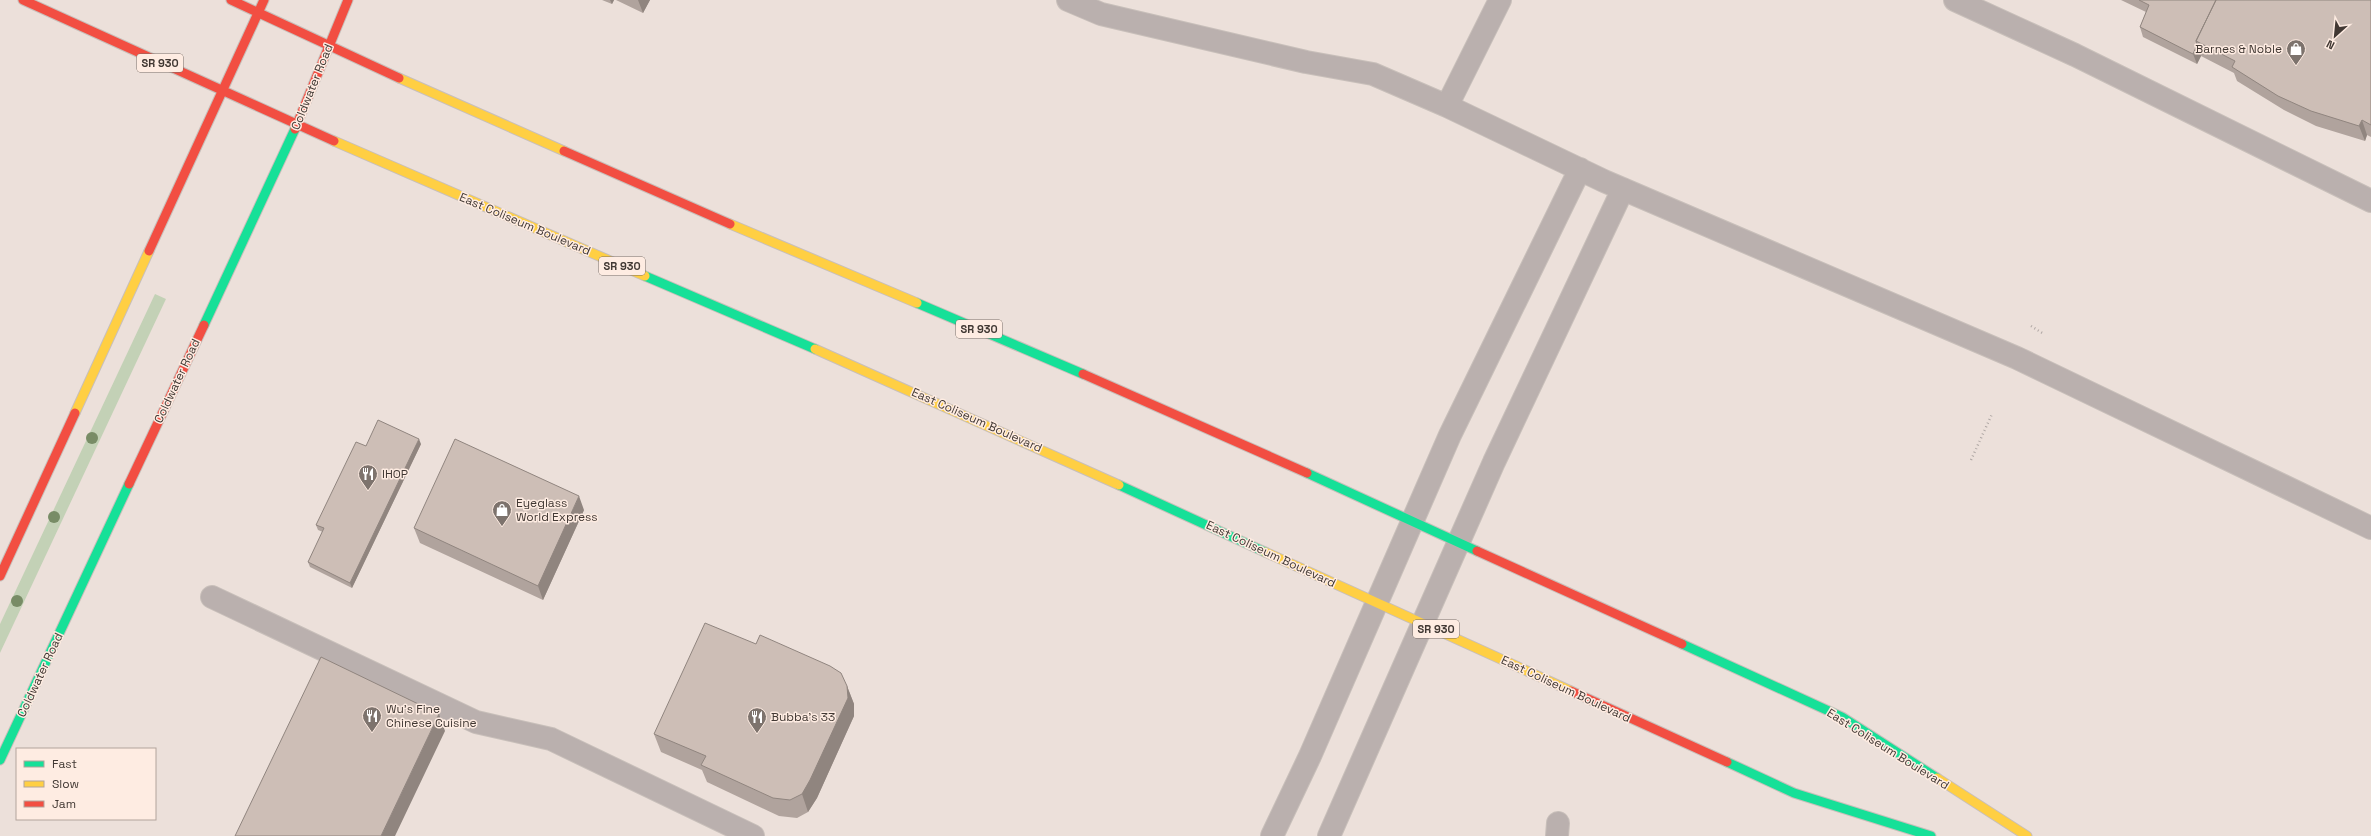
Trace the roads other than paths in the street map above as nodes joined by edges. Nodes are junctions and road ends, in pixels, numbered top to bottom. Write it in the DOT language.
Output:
graph roads {
  1 [pos="23,0"];
  2 [pos="231,0"];
  3 [pos="264,0"];
  4 [pos="348,0"];
  5 [pos="1068,0"];
  6 [pos="1500,0"];
  7 [pos="1963,2"];
  8 [pos="258,12"];
  9 [pos="328,46"];
  10 [pos="221,91"];
  11 [pos="1448,106"];
  12 [pos="297,125"];
  13 [pos="1580,169"];
  14 [pos="1623,189"];
  15 [pos="2371,201"];
  16 [pos="1412,522"];
  17 [pos="2371,528"];
  18 [pos="1459,543"];
  19 [pos="0,576"];
  20 [pos="212,597"];
  21 [pos="1377,602"];
  22 [pos="1423,623"];
  23 [pos="0,760"];
  24 [pos="753,836"];
  25 [pos="1272,836"];
  26 [pos="1329,836"];
  27 [pos="1931,836"];
  28 [pos="2026,836"];
  1 -- 10 [label="main road, East Coliseum Boulevard / SR 930"];
  2 -- 8 [label="main road, East Coliseum Boulevard / SR 930"];
  3 -- 8 [label="main road"];
  4 -- 9 [label="main road, Coldwater Road"];
  5 -- 11 [label="lane"];
  6 -- 11 [label="lane"];
  7 -- 15 [label="lane"];
  8 -- 9 [label="main road, East Coliseum Boulevard / SR 930"];
  8 -- 10 [label="main road"];
  9 -- 12 [label="main road, Coldwater Road"];
  9 -- 16 [label="main road, East Coliseum Boulevard / SR 930"];
  10 -- 12 [label="main road, East Coliseum Boulevard / SR 930"];
  10 -- 19 [label="main road"];
  11 -- 13 [label="lane"];
  12 -- 21 [label="main road, East Coliseum Boulevard / SR 930"];
  12 -- 23 [label="main road, Coldwater Road"];
  13 -- 14 [label="lane"];
  13 -- 16 [label="lane"];
  14 -- 17 [label="lane"];
  14 -- 18 [label="lane"];
  16 -- 18 [label="main road, East Coliseum Boulevard / SR 930"];
  16 -- 21 [label="lane"];
  18 -- 22 [label="lane"];
  18 -- 28 [label="main road, East Coliseum Boulevard / SR 930"];
  20 -- 24 [label="lane"];
  21 -- 22 [label="main road, East Coliseum Boulevard / SR 930"];
  21 -- 25 [label="lane"];
  22 -- 26 [label="lane"];
  22 -- 27 [label="main road, East Coliseum Boulevard / SR 930"];
}
